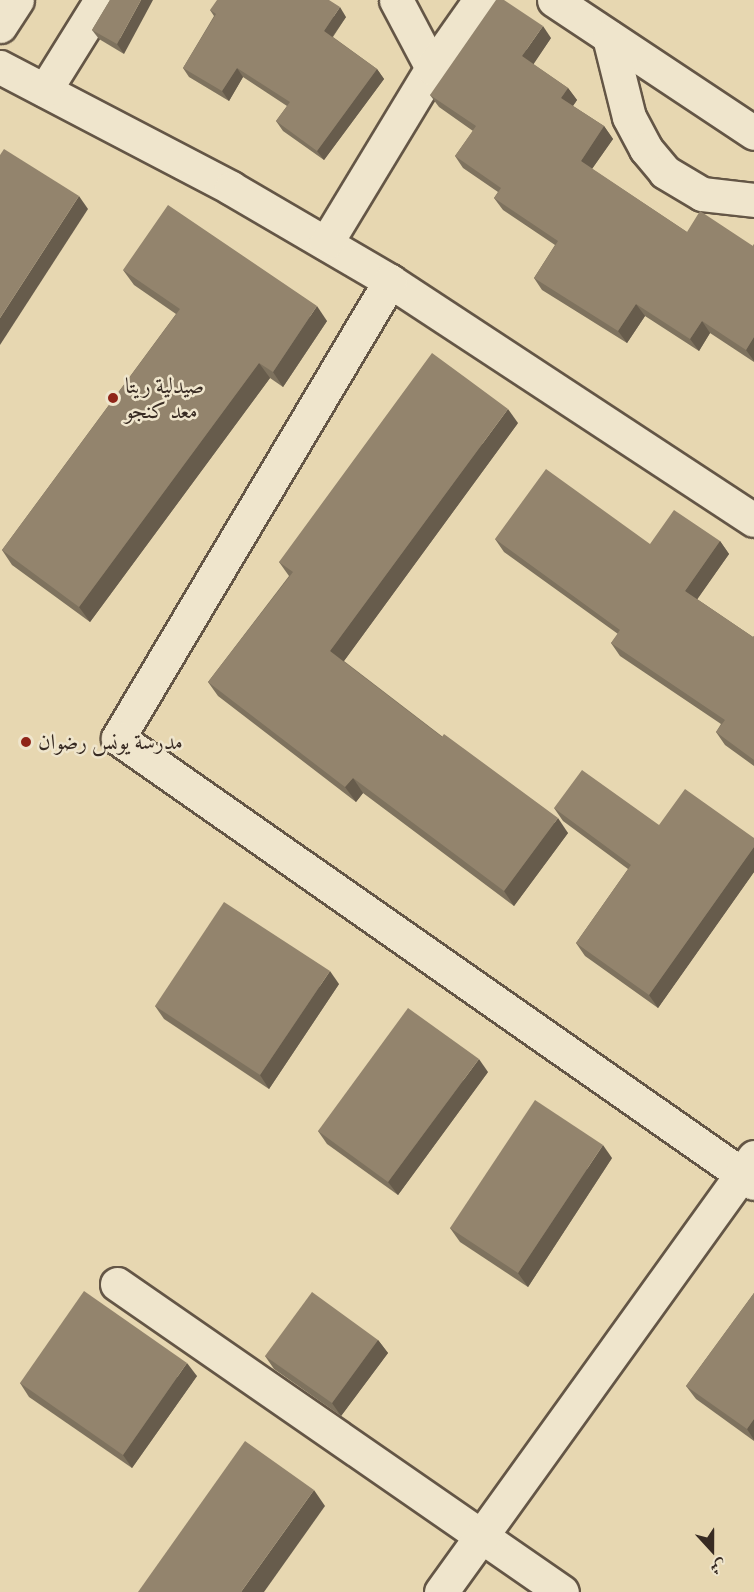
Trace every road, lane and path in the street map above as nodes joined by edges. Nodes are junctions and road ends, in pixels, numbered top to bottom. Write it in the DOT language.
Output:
graph roads {
  1 [pos="17,0"];
  2 [pos="101,0"];
  3 [pos="396,0"];
  4 [pos="480,0"];
  5 [pos="554,0"];
  6 [pos="0,26"];
  7 [pos="609,37"];
  8 [pos="0,67"];
  9 [pos="432,68"];
  10 [pos="45,90"];
  11 [pos="754,133"];
  12 [pos="754,200"];
  13 [pos="326,243"];
  14 [pos="390,281"];
  15 [pos="754,520"];
  16 [pos="750,1171"];
  17 [pos="117,1284"];
  18 [pos="481,1535"];
  19 [pos="441,1592"];
  20 [pos="562,1592"];
  1 -- 6 [label="street"];
  2 -- 10 [label="street"];
  3 -- 9 [label="street"];
  4 -- 9 [label="street"];
  5 -- 7 [label="street"];
  7 -- 11 [label="street"];
  7 -- 12 [label="street"];
  8 -- 10 [label="street"];
  9 -- 13 [label="street"];
  10 -- 13 [label="street"];
  13 -- 14 [label="street"];
  14 -- 15 [label="street"];
  14 -- 16 [label="street"];
  16 -- 18 [label="street"];
  17 -- 18 [label="street"];
  18 -- 19 [label="street"];
  18 -- 20 [label="street"];
}
